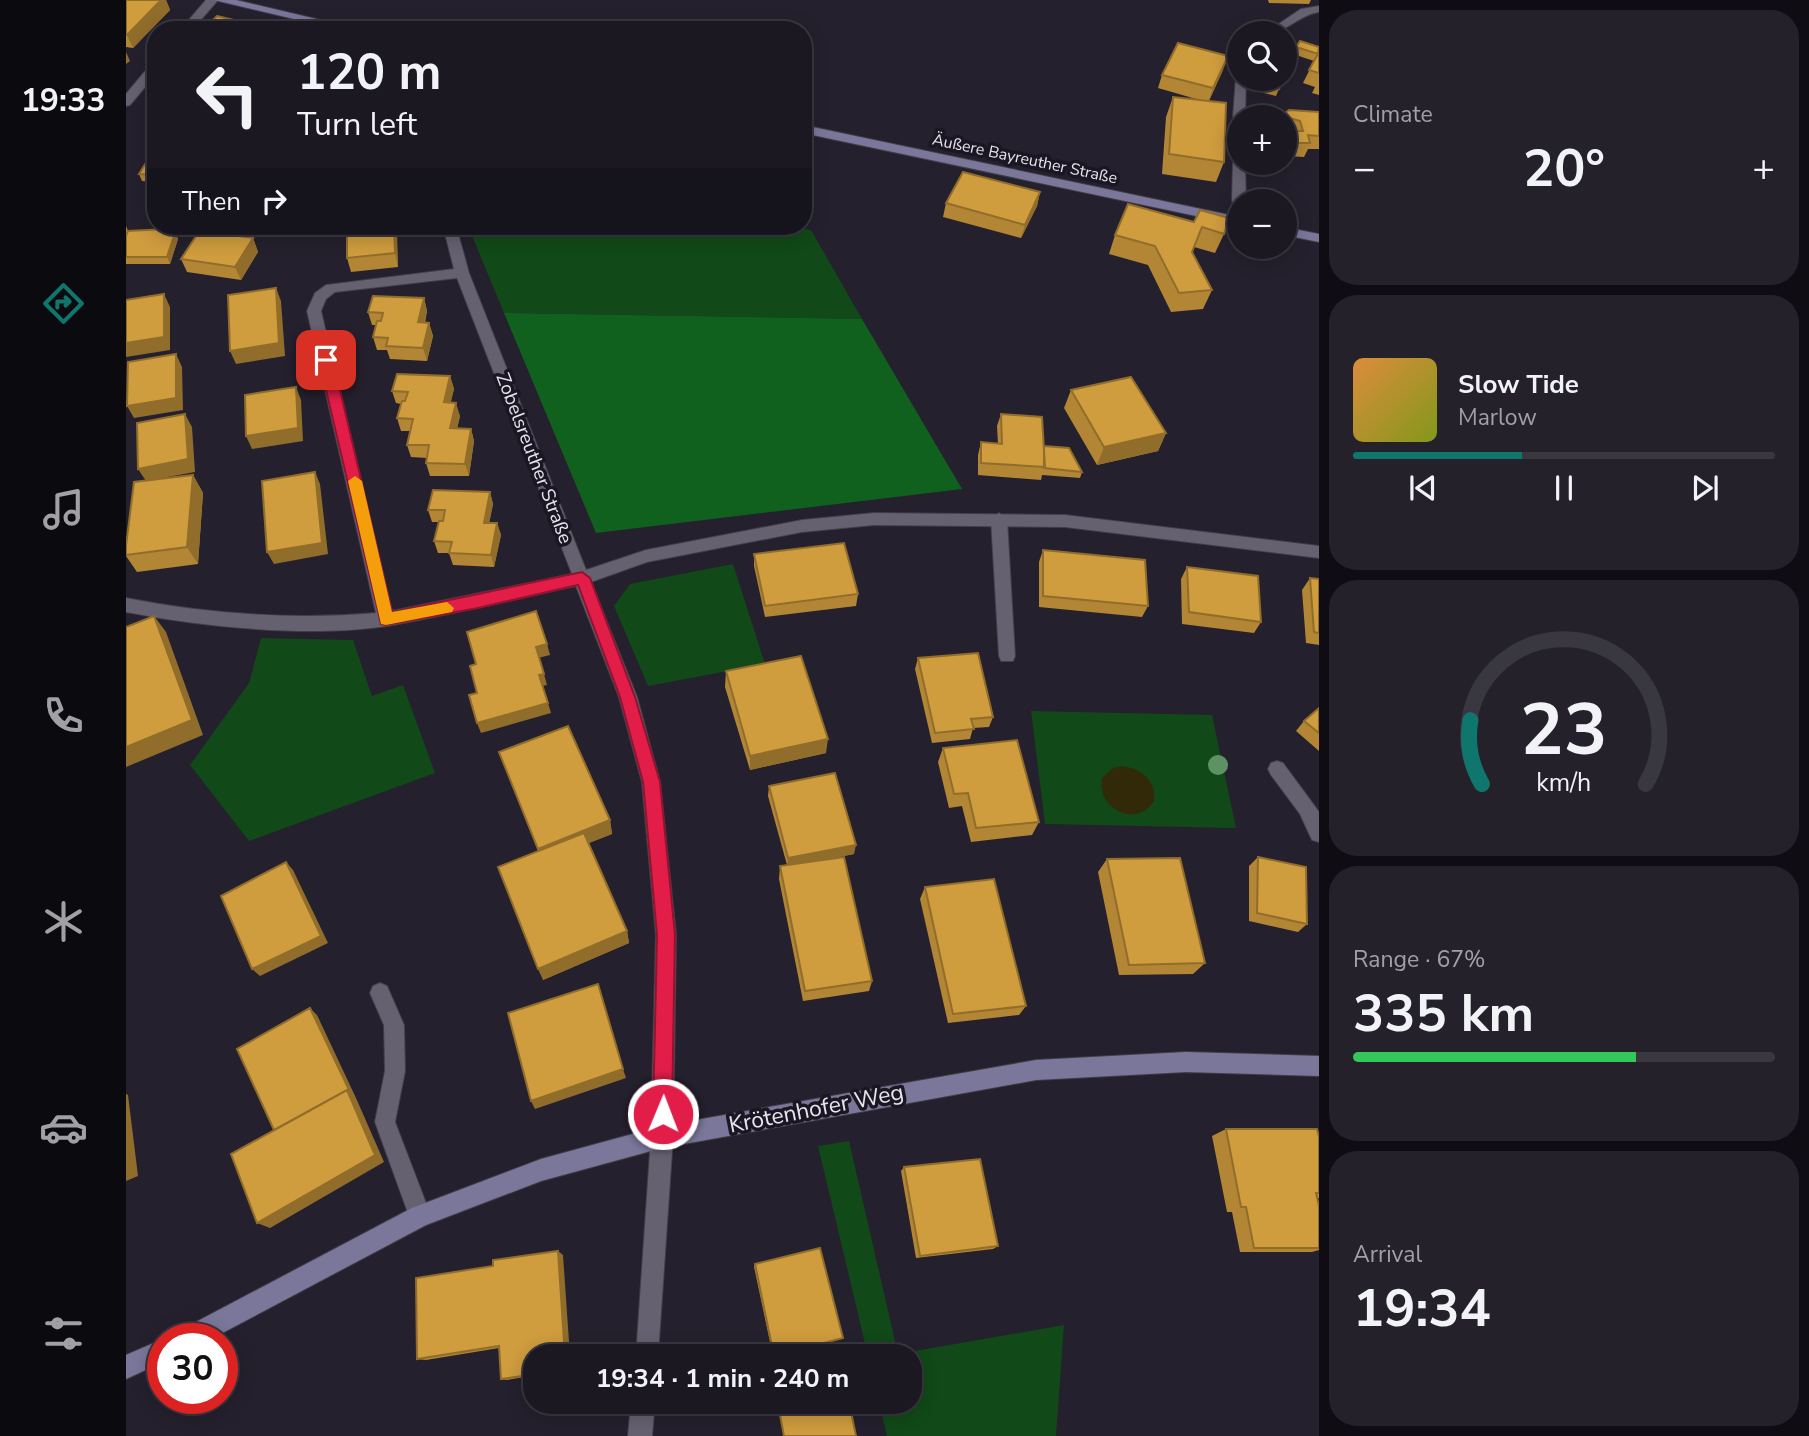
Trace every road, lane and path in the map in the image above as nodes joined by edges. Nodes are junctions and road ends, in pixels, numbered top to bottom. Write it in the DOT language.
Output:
graph roads {
  1 [pos="212,0"];
  2 [pos="220,0"];
  3 [pos="1319,9"];
  4 [pos="194,21"];
  5 [pos="316,21"];
  6 [pos="1290,21"];
  7 [pos="147,77"];
  8 [pos="126,102"];
  9 [pos="812,131"];
  10 [pos="1227,218"];
  11 [pos="1297,234"];
  12 [pos="452,235"];
  13 [pos="1319,238"];
  14 [pos="463,273"];
  15 [pos="999,519"];
  16 [pos="1319,552"];
  17 [pos="582,578"];
  18 [pos="126,605"];
  19 [pos="386,619"];
  20 [pos="1006,656"];
  21 [pos="1277,769"];
  22 [pos="1319,834"];
  23 [pos="380,993"];
  24 [pos="1319,1066"];
  25 [pos="662,1137"];
  26 [pos="420,1216"];
  27 [pos="217,1323"];
  28 [pos="648,1344"];
  29 [pos="147,1357"];
  30 [pos="126,1367"];
  31 [pos="642,1414"];
  32 [pos="640,1436"];
  1 -- 4 [label="street"];
  2 -- 5 [label="street"];
  3 -- 6 [label="street"];
  7 -- 8 [label="street"];
  9 -- 10 [label="street, Äußere Bayreuther Straße"];
  11 -- 13 [label="street"];
  12 -- 14 [label="street, Zobelsreuther Straße"];
  14 -- 17 [label="street, Zobelsreuther Straße"];
  14 -- 19 [label="street"];
  15 -- 16 [label="street"];
  15 -- 17 [label="street"];
  15 -- 20 [label="street"];
  17 -- 19 [label="street"];
  17 -- 25 [label="street, Zobelsreuther Straße"];
  18 -- 19 [label="street"];
  21 -- 22 [label="street"];
  23 -- 26 [label="street"];
  24 -- 25 [label="street, Krötenhofer Weg"];
  25 -- 26 [label="street, Krötenhofer Weg"];
  25 -- 28 [label="street, Zobelsreuther Straße"];
  26 -- 27 [label="street, Krötenhofer Weg"];
  29 -- 30 [label="street"];
  31 -- 32 [label="street"];
}
